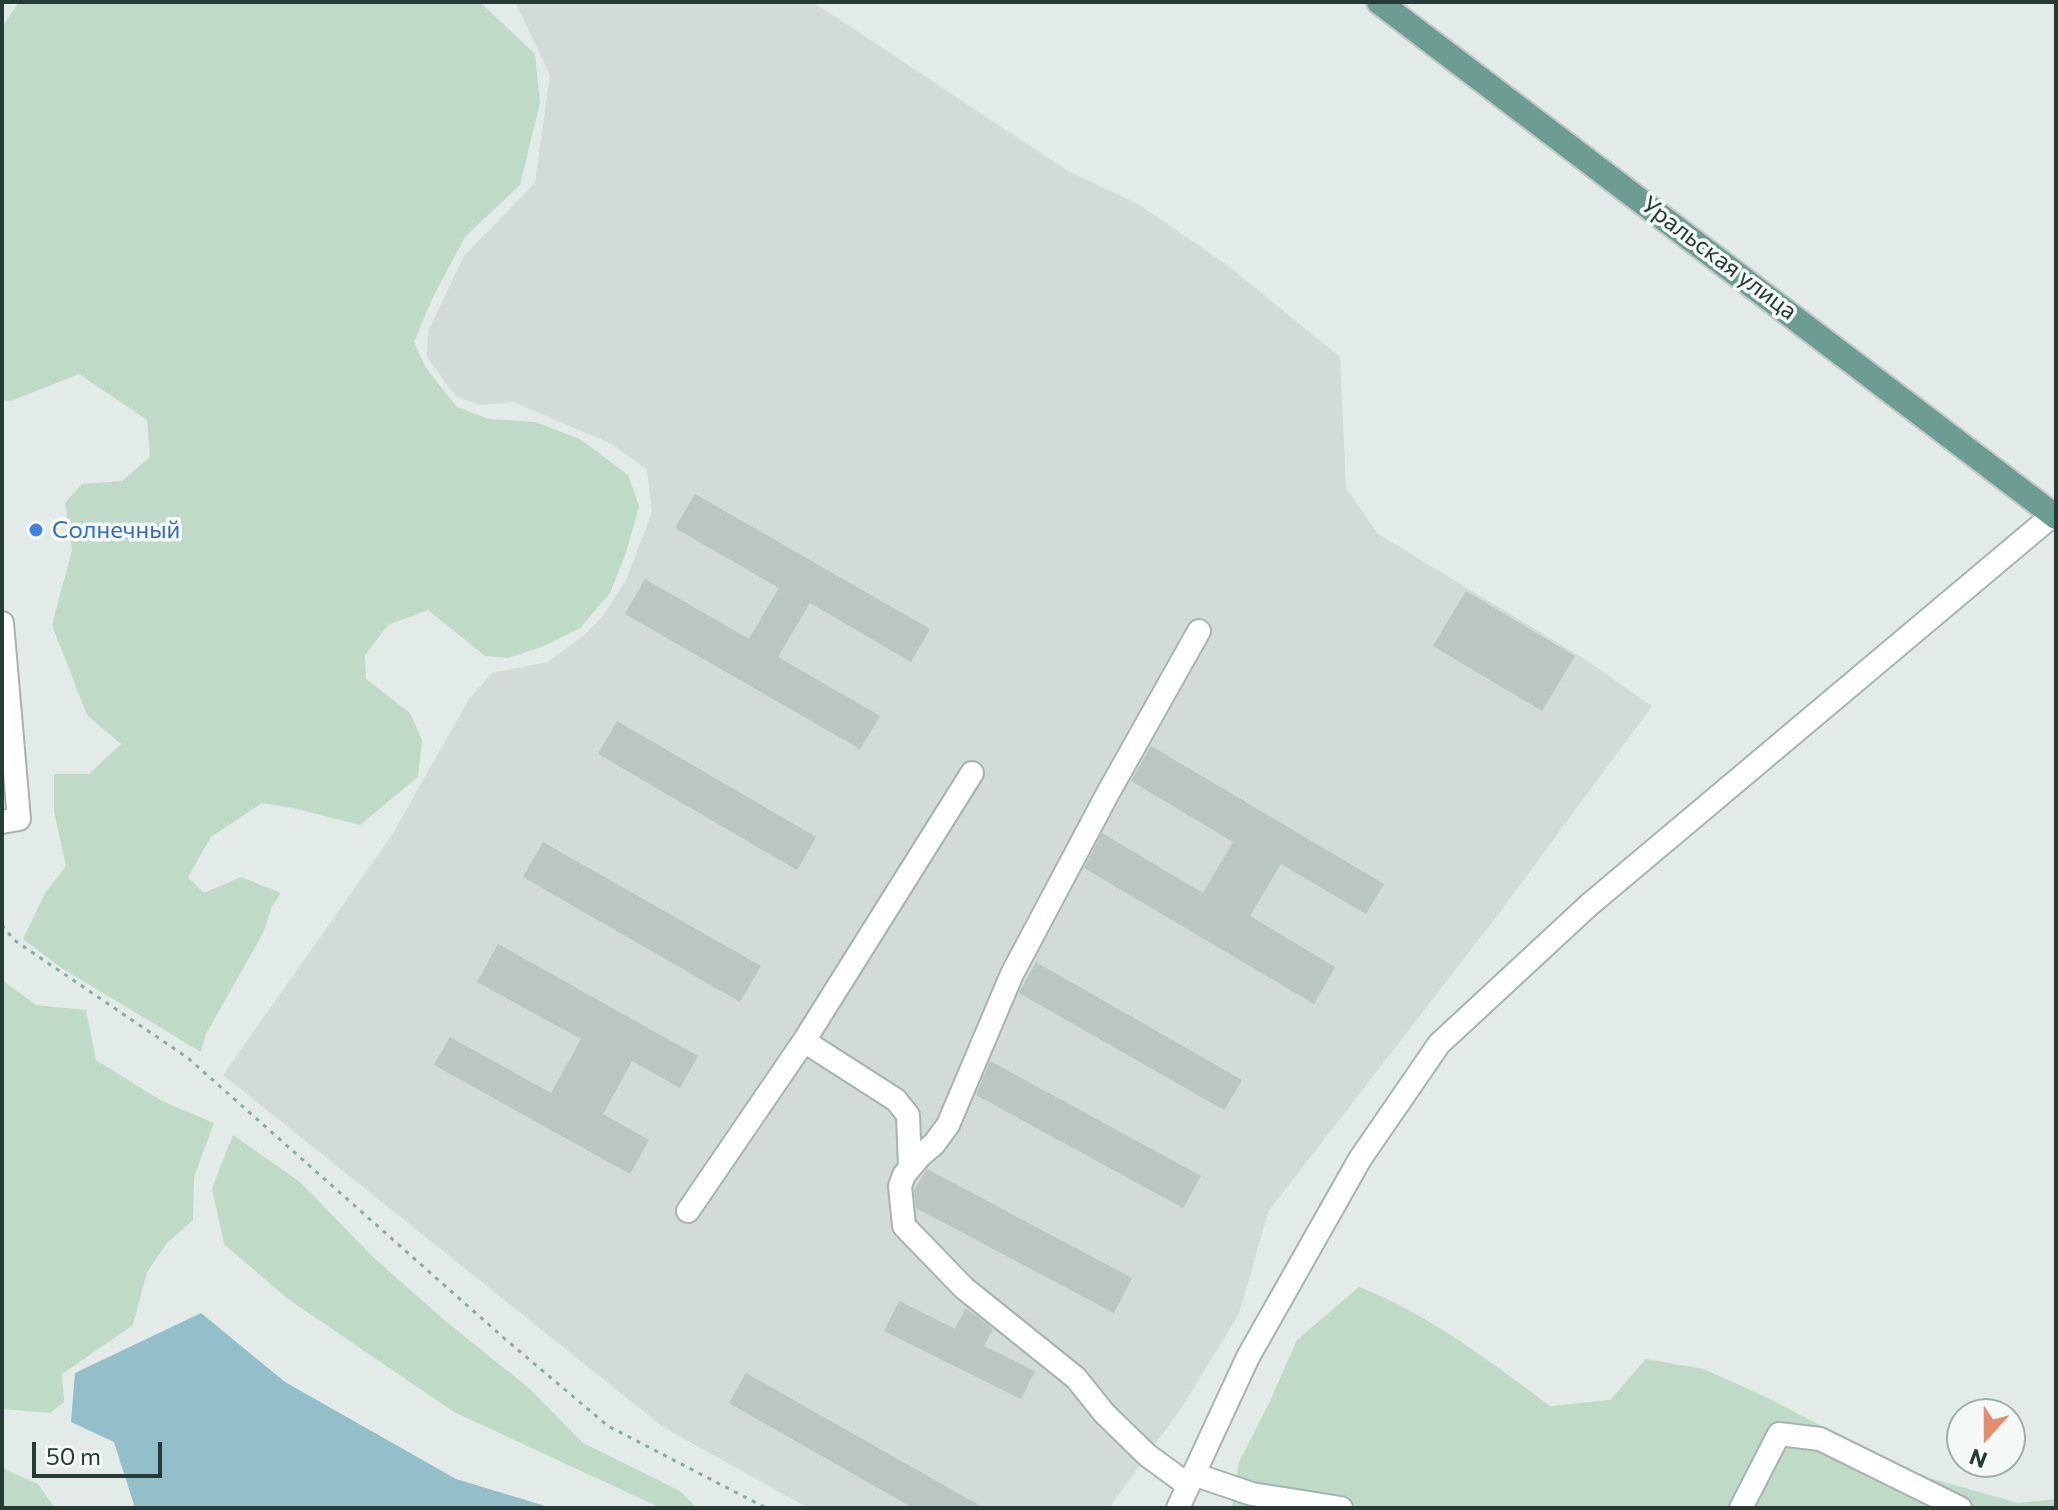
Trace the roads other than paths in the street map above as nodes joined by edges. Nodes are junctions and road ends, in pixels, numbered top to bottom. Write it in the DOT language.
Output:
graph roads {
  1 [pos="1379,2"];
  2 [pos="2055,516"];
  3 [pos="2,623"];
  4 [pos="1199,631"];
  5 [pos="972,773"];
  6 [pos="2,822"];
  7 [pos="804,1041"];
  8 [pos="910,1167"];
  9 [pos="688,1211"];
  10 [pos="1190,1479"];
  11 [pos="1178,1508"];
  12 [pos="1341,1508"];
  13 [pos="1741,1508"];
  14 [pos="1960,1508"];
  1 -- 2 [label="main road, Уральская улица"];
  2 -- 10 [label="street"];
  3 -- 6 [label="street"];
  4 -- 8 [label="street"];
  5 -- 7 [label="street"];
  7 -- 8 [label="street"];
  7 -- 9 [label="street"];
  8 -- 10 [label="street"];
  10 -- 11 [label="street"];
  10 -- 12 [label="street"];
  13 -- 14 [label="street"];
}
